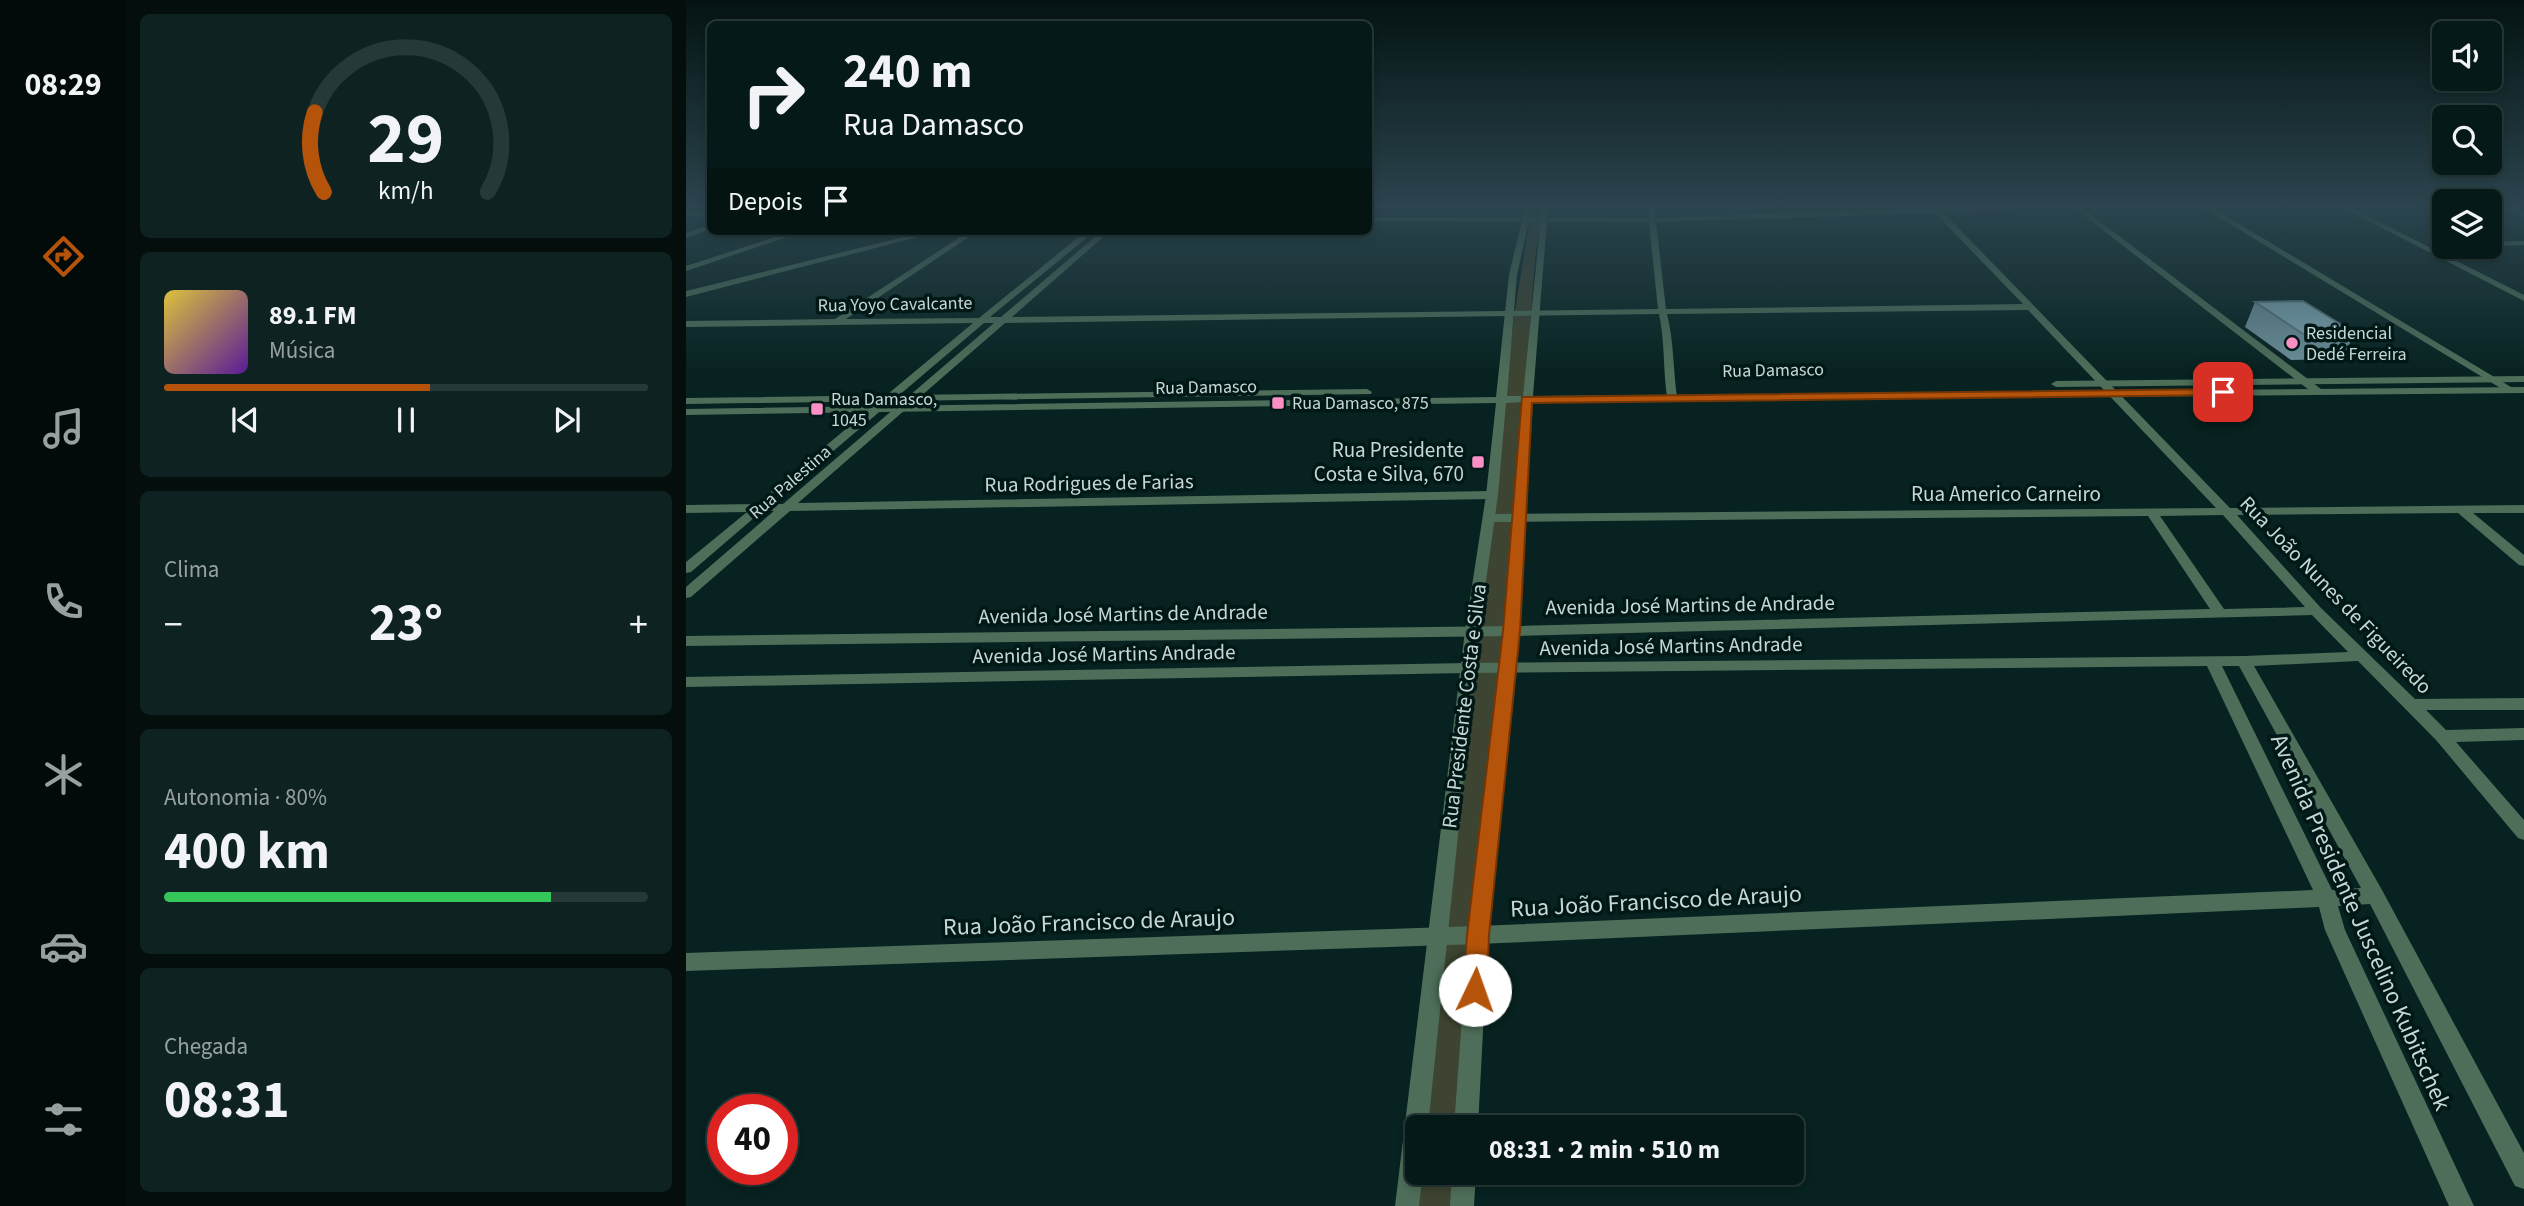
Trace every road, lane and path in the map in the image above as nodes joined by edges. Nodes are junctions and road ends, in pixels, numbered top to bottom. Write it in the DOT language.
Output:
graph roads {
  1 [pos="703,263"];
  2 [pos="808,263"];
  3 [pos="925,263"];
  4 [pos="1051,263"];
  5 [pos="1069,263"];
  6 [pos="1516,263"];
  7 [pos="1538,263"];
  8 [pos="1657,263"];
  9 [pos="1987,263"];
  10 [pos="2150,263"];
  11 [pos="2299,263"];
  12 [pos="2456,263"];
  13 [pos="686,269"];
  14 [pos="686,294"];
  15 [pos="2524,298"];
  16 [pos="2028,307"];
  17 [pos="1662,310"];
  18 [pos="1536,313"];
  19 [pos="1510,314"];
  20 [pos="982,319"];
  21 [pos="1004,319"];
  22 [pos="838,321"];
  23 [pos="686,324"];
  24 [pos="2524,379"];
  25 [pos="2494,380"];
  26 [pos="2304,381"];
  27 [pos="2101,383"];
  28 [pos="2511,390"];
  29 [pos="2524,390"];
  30 [pos="2317,391"];
  31 [pos="1671,393"];
  32 [pos="2110,393"];
  33 [pos="1527,394"];
  34 [pos="1502,395"];
  35 [pos="890,398"];
  36 [pos="915,398"];
  37 [pos="686,401"];
  38 [pos="902,409"];
  39 [pos="877,410"];
  40 [pos="686,412"];
  41 [pos="1492,495"];
  42 [pos="788,507"];
  43 [pos="758,508"];
  44 [pos="686,509"];
  45 [pos="2460,509"];
  46 [pos="2524,509"];
  47 [pos="2226,511"];
  48 [pos="2151,512"];
  49 [pos="1489,517"];
  50 [pos="1520,517"];
  51 [pos="2524,562"];
  52 [pos="686,569"];
  53 [pos="686,594"];
  54 [pos="2316,611"];
  55 [pos="2220,613"];
  56 [pos="1472,631"];
  57 [pos="1512,631"];
  58 [pos="686,641"];
  59 [pos="2362,656"];
  60 [pos="2212,661"];
  61 [pos="2244,661"];
  62 [pos="1468,668"];
  63 [pos="1508,669"];
  64 [pos="686,682"];
  65 [pos="2524,704"];
  66 [pos="2412,705"];
  67 [pos="2524,734"];
  68 [pos="2442,736"];
  69 [pos="2524,833"];
  70 [pos="2375,896"];
  71 [pos="2326,898"];
  72 [pos="1478,935"];
  73 [pos="1436,937"];
  74 [pos="686,962"];
  75 [pos="1467,1115"];
  76 [pos="2524,1177"];
  77 [pos="1463,1185"];
  78 [pos="1407,1206"];
  79 [pos="1461,1206"];
  80 [pos="2462,1206"];
  1 -- 13 [label="street"];
  2 -- 14 [label="street"];
  3 -- 22 [label="street"];
  4 -- 20 [label="street, Rua Palestina"];
  5 -- 21 [label="street, Rua Palestina"];
  6 -- 19 [label="street, Rua Presidente Costa e Silva"];
  7 -- 18 [label="street, Rua Presidente Costa e Silva"];
  8 -- 17 [label="street"];
  9 -- 16 [label="street, Rua João Nunes de Figueiredo"];
  10 -- 26 [label="street"];
  11 -- 25 [label="street"];
  12 -- 15 [label="street"];
  16 -- 17 [label="street, Rua Yoyo Cavalcante"];
  16 -- 27 [label="street, Rua João Nunes de Figueiredo"];
  17 -- 18 [label="street, Rua Yoyo Cavalcante"];
  17 -- 31 [label="street"];
  18 -- 19 [label="street, Rua Yoyo Cavalcante"];
  18 -- 33 [label="street, Rua Presidente Costa e Silva"];
  19 -- 21 [label="street, Rua Yoyo Cavalcante"];
  19 -- 34 [label="street, Rua Presidente Costa e Silva"];
  20 -- 21 [label="street, Rua Yoyo Cavalcante"];
  20 -- 22 [label="street, Rua Yoyo Cavalcante"];
  20 -- 35 [label="street, Rua Palestina"];
  21 -- 36 [label="street, Rua Palestina"];
  22 -- 23 [label="street, Rua Yoyo Cavalcante"];
  24 -- 25 [label="street, Rua Damasco"];
  25 -- 26 [label="street, Rua Damasco"];
  25 -- 28 [label="street"];
  26 -- 27 [label="street, Rua Damasco"];
  26 -- 30 [label="street"];
  27 -- 31 [label="street, Rua Damasco"];
  27 -- 32 [label="street, Rua João Nunes de Figueiredo"];
  28 -- 29 [label="street, Rua Damasco"];
  28 -- 30 [label="street, Rua Damasco"];
  30 -- 32 [label="street, Rua Damasco"];
  31 -- 32 [label="street, Rua Damasco"];
  31 -- 33 [label="street, Rua Damasco"];
  32 -- 47 [label="street, Rua João Nunes de Figueiredo"];
  33 -- 34 [label="street, Rua Damasco"];
  33 -- 50 [label="street, Rua Presidente Costa e Silva"];
  34 -- 36 [label="street, Rua Damasco"];
  34 -- 38 [label="street, Rua Damasco"];
  34 -- 41 [label="street, Rua Presidente Costa e Silva"];
  35 -- 36 [label="street, Rua Damasco"];
  35 -- 37 [label="street, Rua Damasco"];
  35 -- 39 [label="street, Rua Palestina"];
  36 -- 38 [label="street, Rua Palestina"];
  38 -- 39 [label="street, Rua Damasco"];
  38 -- 42 [label="street, Rua Palestina"];
  39 -- 40 [label="street, Rua Damasco"];
  39 -- 43 [label="street, Rua Palestina"];
  41 -- 42 [label="street, Rua Rodrigues de Farias"];
  41 -- 49 [label="street, Rua Presidente Costa e Silva"];
  42 -- 43 [label="street, Rua Rodrigues de Farias"];
  42 -- 53 [label="street, Rua Palestina"];
  43 -- 44 [label="street, Rua Rodrigues de Farias"];
  43 -- 52 [label="street, Rua Palestina"];
  45 -- 46 [label="street, Rua Americo Carneiro"];
  45 -- 47 [label="street, Rua Americo Carneiro"];
  45 -- 51 [label="street"];
  47 -- 48 [label="street, Rua Americo Carneiro"];
  47 -- 54 [label="street, Rua João Nunes de Figueiredo"];
  48 -- 50 [label="street, Rua Americo Carneiro"];
  48 -- 55 [label="street"];
  49 -- 50 [label="street, Rua Americo Carneiro"];
  49 -- 56 [label="street, Rua Presidente Costa e Silva"];
  50 -- 57 [label="street, Rua Presidente Costa e Silva"];
  54 -- 55 [label="street, Avenida José Martins de Andrade"];
  54 -- 59 [label="street, Rua João Nunes de Figueiredo"];
  55 -- 57 [label="street, Avenida José Martins de Andrade"];
  56 -- 57 [label="street, Avenida José Martins de Andrade"];
  56 -- 58 [label="street, Avenida José Martins de Andrade"];
  56 -- 62 [label="street, Rua Presidente Costa e Silva"];
  57 -- 63 [label="street, Rua Presidente Costa e Silva"];
  59 -- 61 [label="street, Avenida José Martins Andrade"];
  59 -- 66 [label="street, Rua João Nunes de Figueiredo"];
  60 -- 61 [label="street, Avenida José Martins Andrade"];
  60 -- 63 [label="street, Avenida José Martins Andrade"];
  60 -- 71 [label="street, Avenida Presidente Juscelino Kubitschek"];
  61 -- 70 [label="street, Avenida Presidente Juscelino Kubitschek"];
  62 -- 63 [label="street, Avenida José Martins Andrade"];
  62 -- 64 [label="street, Avenida José Martins Andrade"];
  62 -- 73 [label="street, Rua Presidente Costa e Silva"];
  63 -- 72 [label="street, Rua Presidente Costa e Silva"];
  65 -- 66 [label="street"];
  66 -- 68 [label="street, Rua João Nunes de Figueiredo"];
  67 -- 68 [label="street"];
  68 -- 69 [label="street, Rua João Nunes de Figueiredo"];
  70 -- 71 [label="street, Rua João Francisco de Araujo"];
  70 -- 76 [label="street, Avenida Presidente Juscelino Kubitschek"];
  71 -- 72 [label="street, Rua João Francisco de Araujo"];
  71 -- 80 [label="street, Avenida Presidente Juscelino Kubitschek"];
  72 -- 73 [label="street, Rua João Francisco de Araujo"];
  72 -- 75 [label="street, Rua Presidente Costa e Silva"];
  73 -- 74 [label="street, Rua João Francisco de Araujo"];
  73 -- 78 [label="street, Rua Presidente Costa e Silva"];
  77 -- 79 [label="street"];
}
